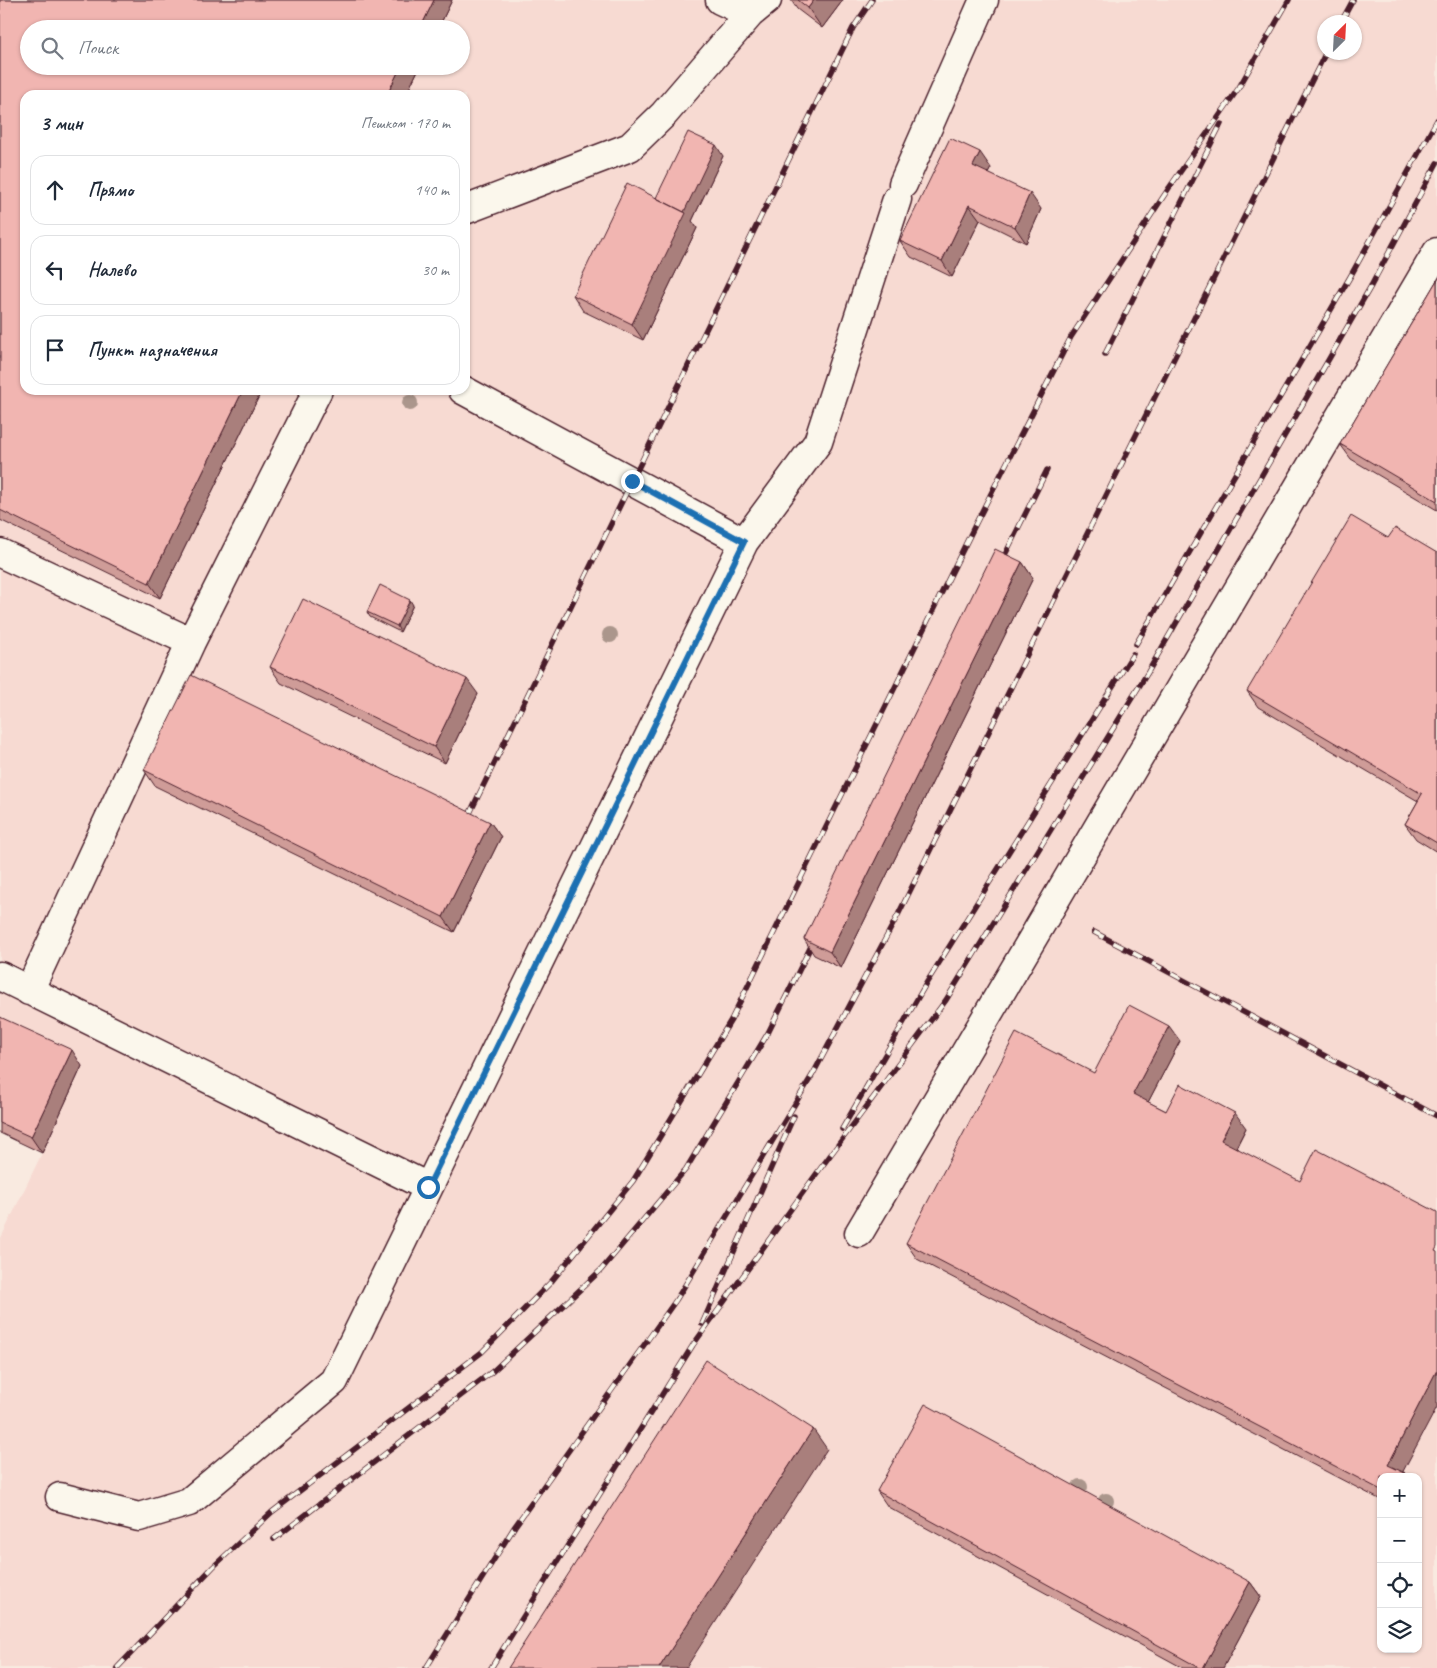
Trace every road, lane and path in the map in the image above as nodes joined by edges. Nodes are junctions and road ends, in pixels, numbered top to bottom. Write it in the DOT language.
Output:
graph roads {
  1 [pos="720,0"];
  2 [pos="984,0"];
  3 [pos="758,7"];
  4 [pos="470,208"];
  5 [pos="1437,252"];
  6 [pos="470,394"];
  7 [pos="315,395"];
  8 [pos="744,542"];
  9 [pos="0,553"];
  10 [pos="191,642"];
  11 [pos="0,976"];
  12 [pos="29,990"];
  13 [pos="428,1187"];
  14 [pos="859,1233"];
  15 [pos="60,1496"];
  1 -- 3 [label="lane"];
  2 -- 8 [label="lane"];
  3 -- 4 [label="lane"];
  5 -- 14 [label="lane"];
  6 -- 8 [label="lane"];
  7 -- 10 [label="lane"];
  8 -- 13 [label="lane"];
  9 -- 10 [label="lane"];
  10 -- 12 [label="lane"];
  11 -- 12 [label="lane"];
  12 -- 13 [label="lane"];
  13 -- 15 [label="lane"];
}
